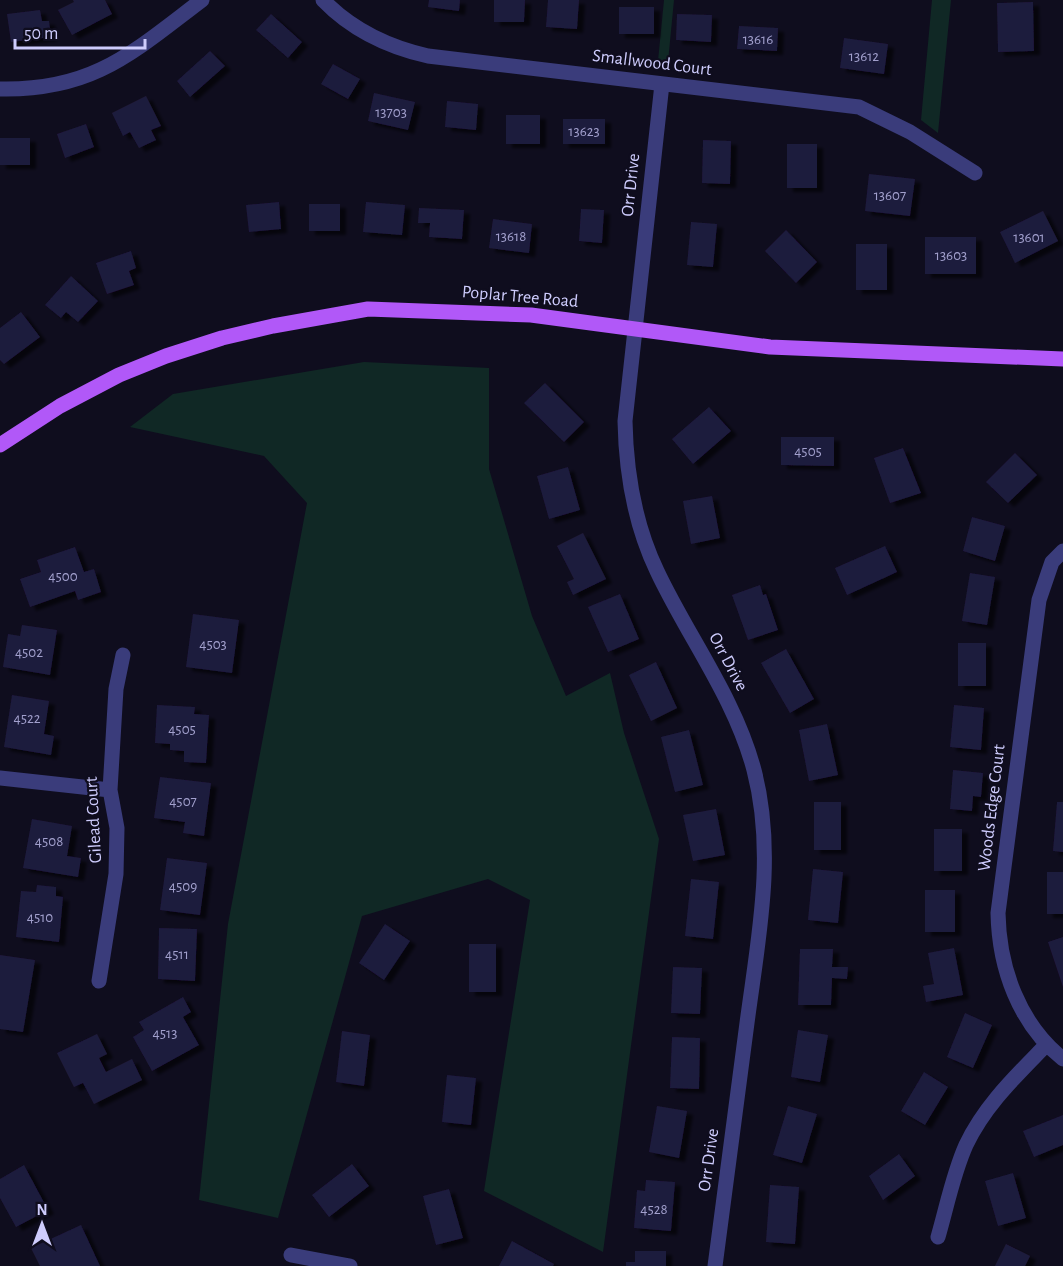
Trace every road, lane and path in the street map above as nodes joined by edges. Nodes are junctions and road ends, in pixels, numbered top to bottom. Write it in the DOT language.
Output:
graph roads {
  1 [pos="202,0"];
  2 [pos="323,0"];
  3 [pos="662,84"];
  4 [pos="0,89"];
  5 [pos="975,172"];
  6 [pos="635,327"];
  7 [pos="1063,359"];
  8 [pos="0,445"];
  9 [pos="1063,550"];
  10 [pos="123,655"];
  11 [pos="0,778"];
  12 [pos="110,790"];
  13 [pos="99,981"];
  14 [pos="1047,1045"];
  15 [pos="1063,1059"];
  16 [pos="938,1237"];
  17 [pos="291,1255"];
  18 [pos="339,1265"];
  19 [pos="715,1266"];
  1 -- 4 [label="street"];
  2 -- 3 [label="street, Smallwood Court"];
  3 -- 5 [label="street, Smallwood Court"];
  3 -- 6 [label="street, Orr Drive"];
  6 -- 7 [label="main road, Poplar Tree Road"];
  6 -- 8 [label="main road, Poplar Tree Road"];
  6 -- 19 [label="street, Orr Drive"];
  9 -- 14 [label="street, Woods Edge Court"];
  10 -- 12 [label="street, Gilead Court"];
  11 -- 12 [label="street"];
  12 -- 13 [label="street, Gilead Court"];
  14 -- 15 [label="street, Woods Edge Court"];
  14 -- 16 [label="street"];
  17 -- 18 [label="street"];
}
